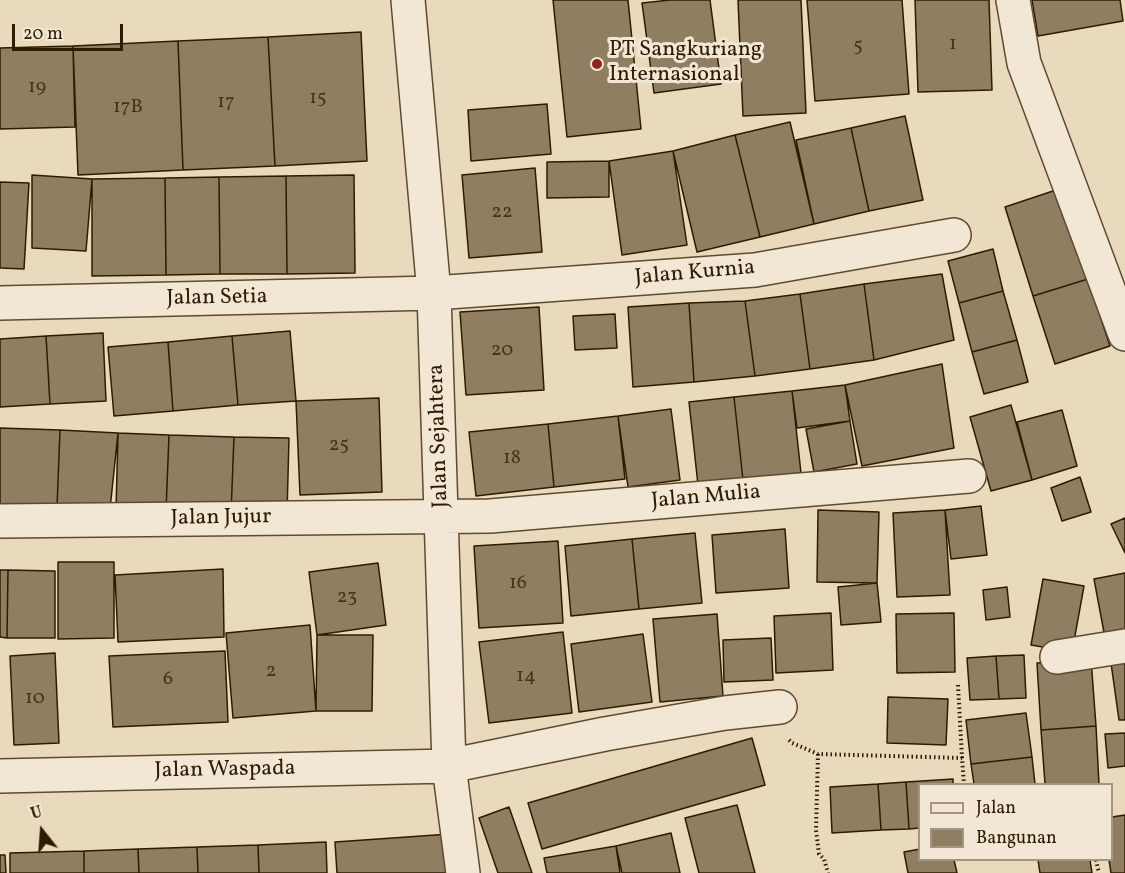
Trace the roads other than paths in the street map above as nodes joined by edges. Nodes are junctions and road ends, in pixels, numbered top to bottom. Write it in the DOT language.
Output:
graph roads {
  1 [pos="408,0"];
  2 [pos="1013,0"];
  3 [pos="954,235"];
  4 [pos="434,293"];
  5 [pos="0,303"];
  6 [pos="1125,334"];
  7 [pos="969,476"];
  8 [pos="443,517"];
  9 [pos="0,521"];
  10 [pos="1125,645"];
  11 [pos="1057,657"];
  12 [pos="783,722"];
  13 [pos="449,766"];
  14 [pos="0,776"];
  15 [pos="463,873"];
  1 -- 4 [label="street, Jalan Sejahtera"];
  2 -- 6 [label="street"];
  3 -- 4 [label="street, Jalan Kurnia"];
  4 -- 5 [label="street, Jalan Setia"];
  4 -- 8 [label="street, Jalan Sejahtera"];
  7 -- 8 [label="street, Jalan Mulia"];
  8 -- 9 [label="street, Jalan Jujur"];
  8 -- 13 [label="street, Jalan Sejahtera"];
  10 -- 11 [label="street"];
  12 -- 13 [label="street, Jalan Waspada"];
  13 -- 14 [label="street, Jalan Waspada"];
  13 -- 15 [label="street, Jalan Sejahtera"];
}
